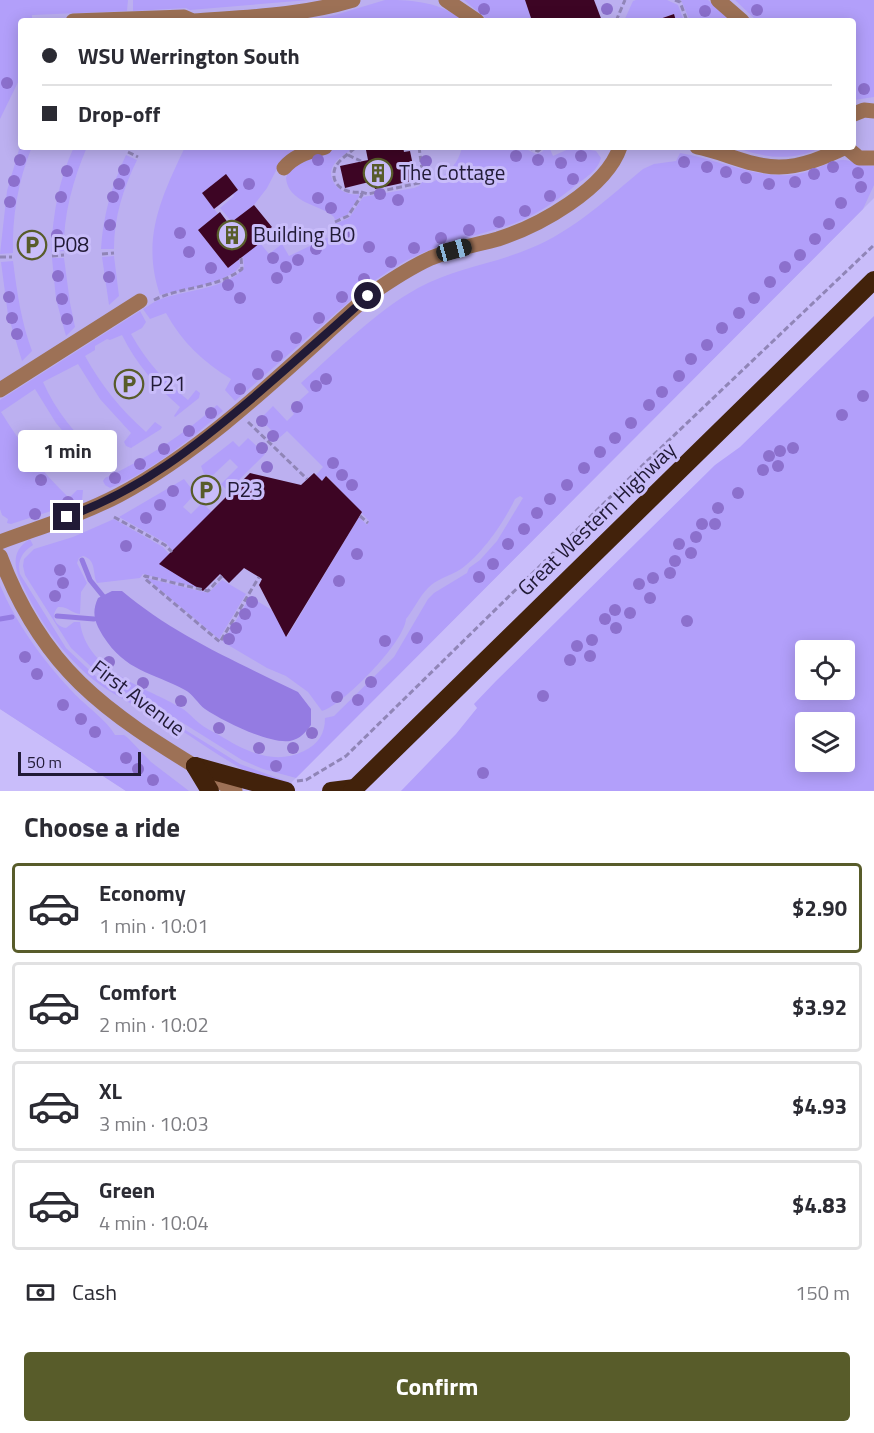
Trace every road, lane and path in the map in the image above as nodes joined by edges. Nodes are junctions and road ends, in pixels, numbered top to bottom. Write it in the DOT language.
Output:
graph roads {
  1 [pos="353,0"];
  2 [pos="446,0"];
  3 [pos="625,0"];
  4 [pos="675,0"];
  5 [pos="718,0"];
  6 [pos="156,18"];
  7 [pos="186,18"];
  8 [pos="234,18"];
  9 [pos="473,18"];
  10 [pos="617,18"];
  11 [pos="686,18"];
  12 [pos="739,18"];
  13 [pos="874,111"];
  14 [pos="856,113"];
  15 [pos="316,150"];
  16 [pos="353,150"];
  17 [pos="419,150"];
  18 [pos="619,150"];
  19 [pos="708,150"];
  20 [pos="839,150"];
  21 [pos="850,150"];
  22 [pos="128,152"];
  23 [pos="348,155"];
  24 [pos="138,157"];
  25 [pos="874,158"];
  26 [pos="361,161"];
  27 [pos="421,163"];
  28 [pos="413,165"];
  29 [pos="284,168"];
  30 [pos="361,192"];
  31 [pos="335,222"];
  32 [pos="874,245"];
  33 [pos="114,253"];
  34 [pos="102,254"];
  35 [pos="64,255"];
  36 [pos="51,256"];
  37 [pos="0,257"];
  38 [pos="12,257"];
  39 [pos="241,258"];
  40 [pos="874,280"];
  41 [pos="145,302"];
  42 [pos="0,390"];
  43 [pos="244,418"];
  44 [pos="307,479"];
  45 [pos="360,516"];
  46 [pos="114,517"];
  47 [pos="368,523"];
  48 [pos="0,542"];
  49 [pos="172,552"];
  50 [pos="0,556"];
  51 [pos="222,576"];
  52 [pos="259,577"];
  53 [pos="195,766"];
  54 [pos="290,789"];
  55 [pos="360,790"];
  56 [pos="210,791"];
  57 [pos="235,791"];
  58 [pos="331,791"];
  1 -- 8 [label="street"];
  2 -- 9 [label="street"];
  3 -- 10 [label="path"];
  4 -- 11 [label="path"];
  5 -- 12 [label="street"];
  6 -- 7 [label="street"];
  13 -- 14 [label="street"];
  15 -- 29 [label="street"];
  16 -- 23 [label="path"];
  17 -- 27 [label="path"];
  18 -- 48 [label="street"];
  19 -- 20 [label="street"];
  21 -- 25 [label="street"];
  22 -- 24 [label="path"];
  23 -- 26 [label="path"];
  23 -- 30 [label="path"];
  27 -- 28 [label="path"];
  27 -- 30 [label="path"];
  30 -- 31 [label="path"];
  32 -- 54 [label="path"];
  33 -- 34 [label="path"];
  35 -- 36 [label="path"];
  37 -- 38 [label="path"];
  39 -- 41 [label="path"];
  40 -- 55 [label="highway, Great Western Highway"];
  41 -- 42 [label="street"];
  43 -- 44 [label="path"];
  45 -- 47 [label="path"];
  46 -- 49 [label="path"];
  50 -- 53 [label="street, First Avenue"];
  51 -- 52 [label="path"];
  53 -- 54 [label="highway"];
  53 -- 56 [label="highway"];
  53 -- 57 [label="street, First Avenue"];
  55 -- 58 [label="highway"];
}
